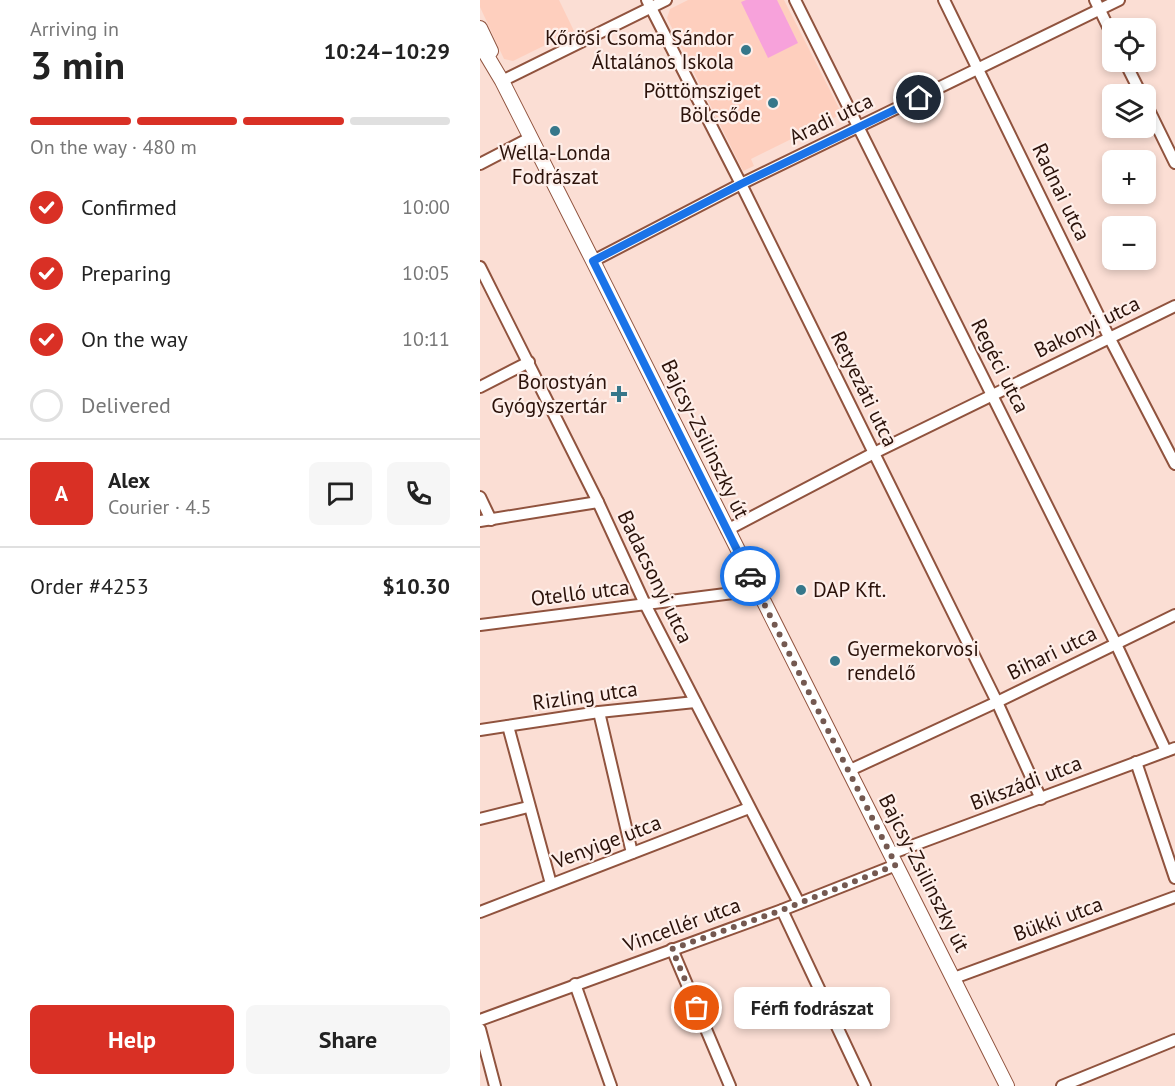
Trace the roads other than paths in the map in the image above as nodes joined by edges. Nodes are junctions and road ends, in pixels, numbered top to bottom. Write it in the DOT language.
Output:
graph roads {
  1 [pos="666,0"];
  2 [pos="795,0"];
  3 [pos="944,0"];
  4 [pos="1119,0"];
  5 [pos="649,4"];
  6 [pos="1097,5"];
  7 [pos="480,28"];
  8 [pos="480,45"];
  9 [pos="495,68"];
  10 [pos="980,69"];
  11 [pos="502,81"];
  12 [pos="1156,124"];
  13 [pos="859,128"];
  14 [pos="530,138"];
  15 [pos="1175,163"];
  16 [pos="480,164"];
  17 [pos="741,184"];
  18 [pos="593,261"];
  19 [pos="481,270"];
  20 [pos="1175,306"];
  21 [pos="1109,337"];
  22 [pos="529,362"];
  23 [pos="480,387"];
  24 [pos="993,395"];
  25 [pos="874,453"];
  26 [pos="1175,464"];
  27 [pos="480,497"];
  28 [pos="598,502"];
  29 [pos="486,521"];
  30 [pos="727,530"];
  31 [pos="757,590"];
  32 [pos="645,604"];
  33 [pos="1175,615"];
  34 [pos="480,625"];
  35 [pos="1116,644"];
  36 [pos="695,702"];
  37 [pos="998,702"];
  38 [pos="599,712"];
  39 [pos="508,726"];
  40 [pos="480,730"];
  41 [pos="1171,750"];
  42 [pos="1136,762"];
  43 [pos="848,771"];
  44 [pos="1041,799"];
  45 [pos="528,807"];
  46 [pos="749,808"];
  47 [pos="480,819"];
  48 [pos="632,853"];
  49 [pos="893,860"];
  50 [pos="1175,878"];
  51 [pos="551,884"];
  52 [pos="1175,897"];
  53 [pos="799,903"];
  54 [pos="782,910"];
  55 [pos="480,912"];
  56 [pos="672,949"];
  57 [pos="954,978"];
  58 [pos="576,984"];
  59 [pos="480,1020"];
  60 [pos="480,1029"];
  61 [pos="1175,1040"];
  62 [pos="495,1086"];
  63 [pos="611,1086"];
  64 [pos="730,1086"];
  65 [pos="865,1086"];
  66 [pos="1007,1086"];
  67 [pos="1062,1086"];
  1 -- 5 [label="street"];
  2 -- 13 [label="street, Regéci utca"];
  3 -- 10 [label="street, Radnai utca"];
  4 -- 6 [label="street, Aradi utca"];
  5 -- 11 [label="street"];
  5 -- 17 [label="street, Retyezáti utca"];
  6 -- 10 [label="street, Aradi utca"];
  7 -- 9 [label="main road, Bajcsy-Zsilinszky út"];
  8 -- 9 [label="main road, Bajcsy-Zsilinszky út"];
  9 -- 11 [label="main road, Bajcsy-Zsilinszky út"];
  10 -- 13 [label="street, Aradi utca"];
  10 -- 21 [label="street, Radnai utca"];
  11 -- 14 [label="main road, Bajcsy-Zsilinszky út"];
  12 -- 15 [label="street"];
  13 -- 17 [label="street, Aradi utca"];
  13 -- 24 [label="street, Regéci utca"];
  14 -- 16 [label="street"];
  14 -- 18 [label="main road, Bajcsy-Zsilinszky út"];
  17 -- 18 [label="street, Aradi utca"];
  17 -- 25 [label="street, Retyezáti utca"];
  18 -- 30 [label="main road, Bajcsy-Zsilinszky út"];
  19 -- 22 [label="street, Badacsonyi utca"];
  20 -- 21 [label="street, Bakonyi utca"];
  21 -- 24 [label="street, Bakonyi utca"];
  21 -- 26 [label="street, Radnai utca"];
  22 -- 23 [label="street"];
  22 -- 28 [label="street, Badacsonyi utca"];
  24 -- 25 [label="street, Bakonyi utca"];
  24 -- 35 [label="street, Regéci utca"];
  25 -- 30 [label="street, Bakonyi utca"];
  25 -- 37 [label="street, Retyezáti utca"];
  27 -- 29 [label="street"];
  28 -- 29 [label="street"];
  28 -- 32 [label="street, Badacsonyi utca"];
  30 -- 31 [label="main road, Bajcsy-Zsilinszky út"];
  31 -- 32 [label="street, Otelló utca"];
  31 -- 43 [label="main road, Bajcsy-Zsilinszky út"];
  32 -- 34 [label="street, Otelló utca"];
  32 -- 36 [label="street, Badacsonyi utca"];
  33 -- 35 [label="street, Bihari utca"];
  35 -- 37 [label="street, Bihari utca"];
  35 -- 41 [label="street, Regéci utca"];
  36 -- 38 [label="street, Rizling utca"];
  36 -- 46 [label="street, Badacsonyi utca"];
  37 -- 43 [label="street, Bihari utca"];
  37 -- 44 [label="street, Retyezáti utca"];
  38 -- 39 [label="street, Rizling utca"];
  38 -- 48 [label="street"];
  39 -- 40 [label="street, Rizling utca"];
  39 -- 45 [label="street"];
  41 -- 42 [label="street, Bikszádi utca"];
  42 -- 44 [label="street, Bikszádi utca"];
  42 -- 50 [label="street"];
  43 -- 49 [label="main road, Bajcsy-Zsilinszky út"];
  44 -- 49 [label="street, Bikszádi utca"];
  45 -- 47 [label="street"];
  45 -- 51 [label="street"];
  46 -- 48 [label="street, Venyige utca"];
  46 -- 53 [label="street, Badacsonyi utca"];
  48 -- 51 [label="street, Venyige utca"];
  49 -- 53 [label="street, Vincellér utca"];
  49 -- 57 [label="main road, Bajcsy-Zsilinszky út"];
  51 -- 55 [label="street, Venyige utca"];
  52 -- 57 [label="street, Bükki utca"];
  53 -- 54 [label="street, Vincellér utca"];
  54 -- 56 [label="street, Vincellér utca"];
  54 -- 65 [label="street"];
  56 -- 58 [label="street, Vincellér utca"];
  56 -- 64 [label="street"];
  57 -- 66 [label="main road, Bajcsy-Zsilinszky út"];
  58 -- 59 [label="street, Vincellér utca"];
  58 -- 63 [label="street"];
  60 -- 62 [label="street"];
  61 -- 67 [label="street"];
}
